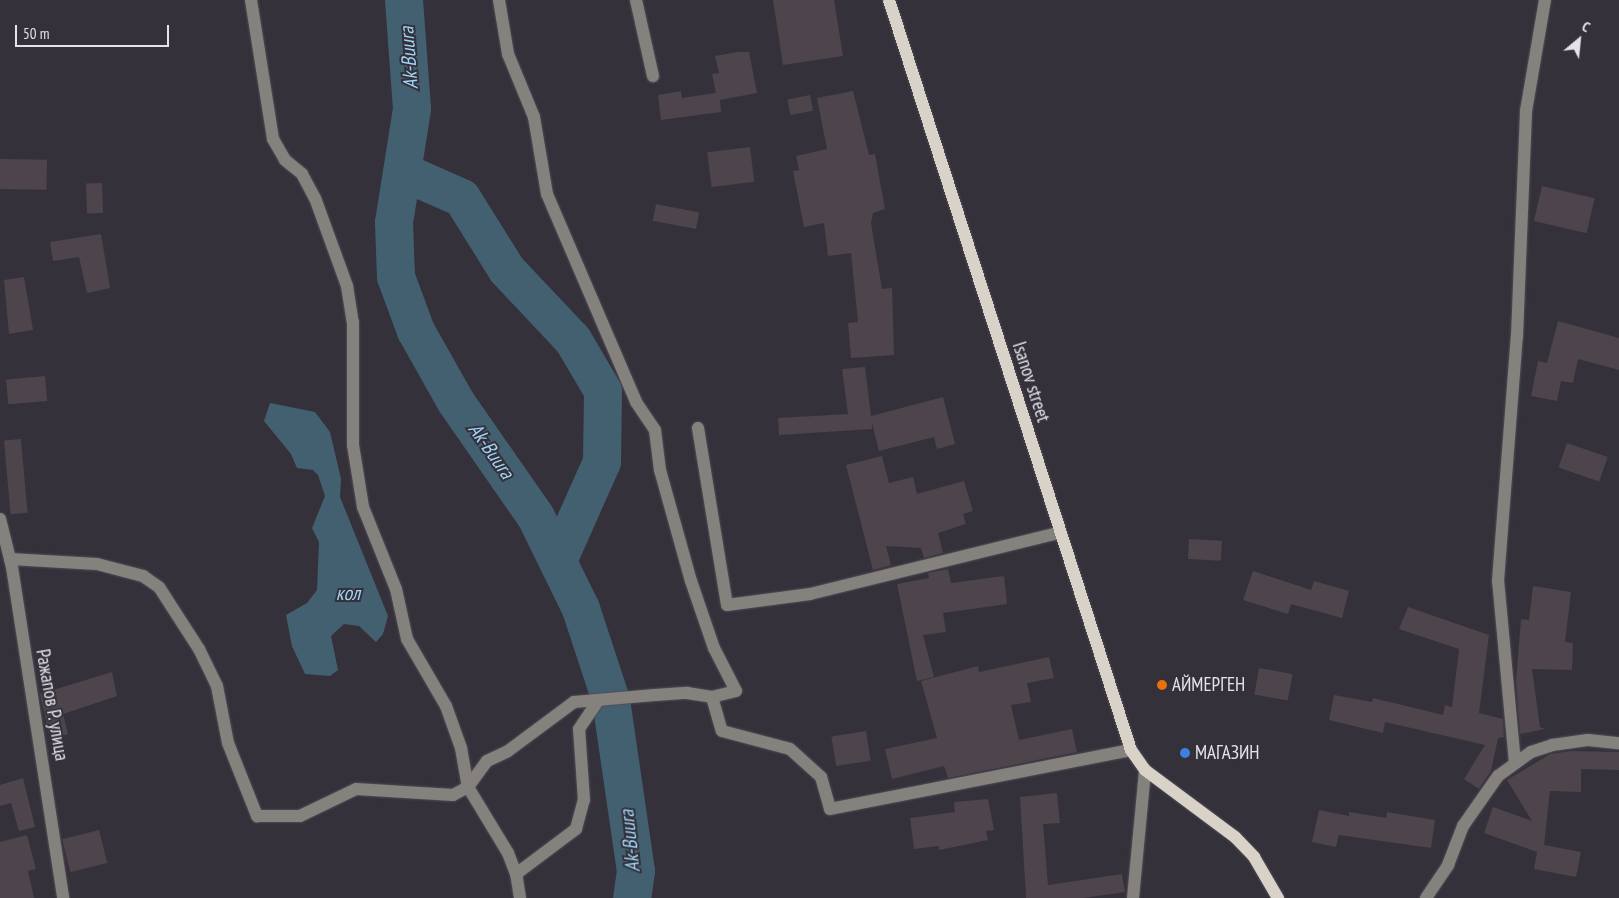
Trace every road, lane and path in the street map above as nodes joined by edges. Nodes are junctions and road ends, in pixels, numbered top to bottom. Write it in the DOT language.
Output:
graph roads {
  1 [pos="251,0"];
  2 [pos="499,0"];
  3 [pos="636,0"];
  4 [pos="890,0"];
  5 [pos="1545,0"];
  6 [pos="653,76"];
  7 [pos="698,428"];
  8 [pos="0,519"];
  9 [pos="1059,533"];
  10 [pos="10,559"];
  11 [pos="712,697"];
  12 [pos="597,702"];
  13 [pos="1619,743"];
  14 [pos="1131,750"];
  15 [pos="1515,763"];
  16 [pos="1145,770"];
  17 [pos="468,787"];
  18 [pos="516,874"];
  19 [pos="63,898"];
  20 [pos="520,898"];
  21 [pos="1133,898"];
  22 [pos="1278,898"];
  23 [pos="1426,898"];
  1 -- 17 [label="street"];
  2 -- 11 [label="street"];
  3 -- 6 [label="street"];
  4 -- 9 [label="main road, Isanov street"];
  5 -- 15 [label="street"];
  7 -- 9 [label="street"];
  8 -- 10 [label="street, Ражапов Р. улица"];
  9 -- 14 [label="main road, Isanov street"];
  10 -- 17 [label="street"];
  10 -- 19 [label="street, Ражапов Р. улица"];
  11 -- 12 [label="street"];
  11 -- 14 [label="street"];
  12 -- 17 [label="street"];
  12 -- 18 [label="street"];
  13 -- 15 [label="street"];
  14 -- 16 [label="main road, Isanov street"];
  15 -- 23 [label="street"];
  16 -- 21 [label="street"];
  16 -- 22 [label="main road, Isanov street"];
  17 -- 18 [label="street"];
  18 -- 20 [label="street"];
}
